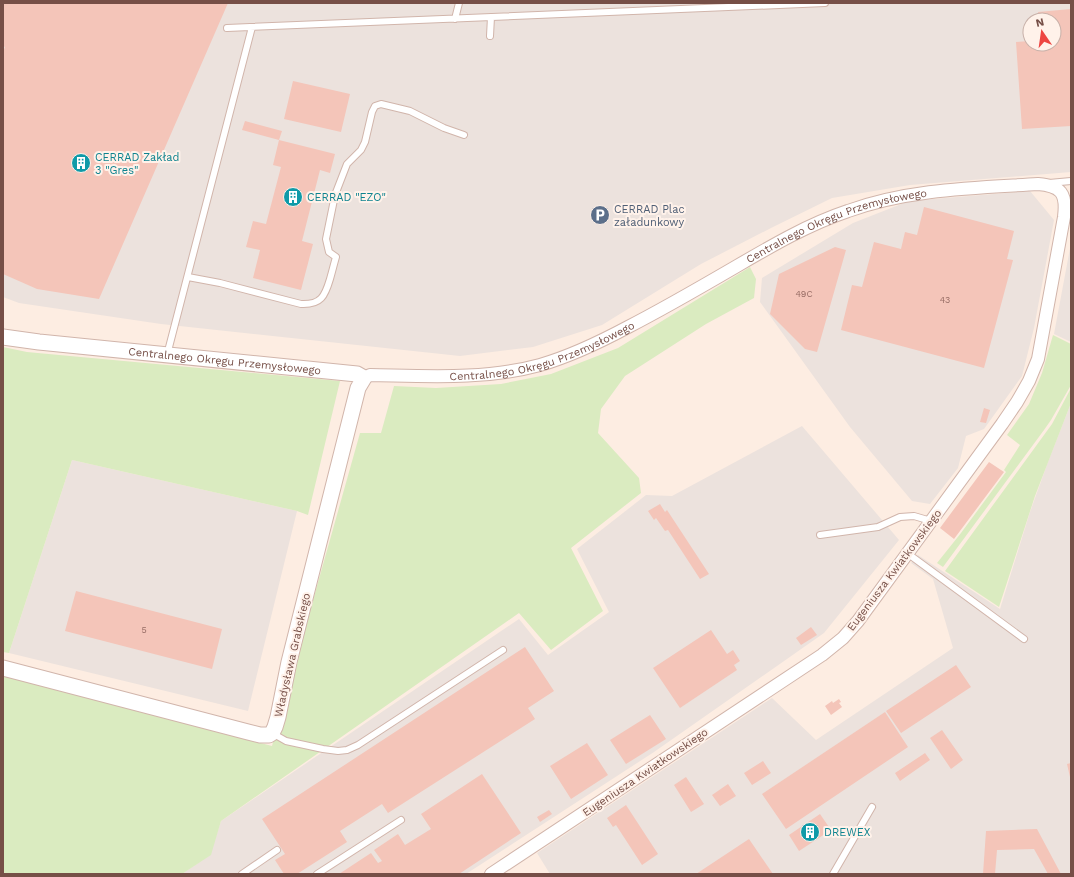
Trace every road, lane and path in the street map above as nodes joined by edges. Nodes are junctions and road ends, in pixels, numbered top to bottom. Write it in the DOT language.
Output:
graph roads {
  1 [pos="459,3"];
  2 [pos="825,3"];
  3 [pos="749,5"];
  4 [pos="492,17"];
  5 [pos="455,19"];
  6 [pos="252,27"];
  7 [pos="227,28"];
  8 [pos="490,36"];
  9 [pos="464,135"];
  10 [pos="1071,181"];
  11 [pos="1038,184"];
  12 [pos="1052,186"];
  13 [pos="1068,202"];
  14 [pos="188,277"];
  15 [pos="3,337"];
  16 [pos="167,355"];
  17 [pos="364,378"];
  18 [pos="931,521"];
  19 [pos="820,535"];
  20 [pos="907,554"];
  21 [pos="1024,639"];
  22 [pos="503,650"];
  23 [pos="3,668"];
  24 [pos="272,733"];
  25 [pos="872,807"];
  26 [pos="401,820"];
  27 [pos="277,850"];
  28 [pos="242,874"];
  29 [pos="317,874"];
  30 [pos="491,874"];
  31 [pos="834,874"];
  1 -- 5 [label="lane"];
  2 -- 3 [label="lane"];
  3 -- 4 [label="lane"];
  4 -- 5 [label="lane"];
  4 -- 8 [label="lane"];
  5 -- 6 [label="lane"];
  6 -- 7 [label="lane"];
  6 -- 14 [label="lane"];
  9 -- 14 [label="lane"];
  10 -- 11 [label="lane"];
  11 -- 12 [label="street, Centralnego Okręgu Przemysłowego"];
  11 -- 17 [label="street, Centralnego Okręgu Przemysłowego"];
  12 -- 13 [label="street, Eugeniusza Kwiatkowskiego"];
  13 -- 18 [label="street, Eugeniusza Kwiatkowskiego"];
  14 -- 16 [label="lane"];
  15 -- 16 [label="street, Centralnego Okręgu Przemysłowego"];
  16 -- 17 [label="street, Centralnego Okręgu Przemysłowego"];
  17 -- 24 [label="street, Władysława Grabskiego"];
  18 -- 19 [label="lane"];
  18 -- 20 [label="street, Eugeniusza Kwiatkowskiego"];
  20 -- 21 [label="lane"];
  20 -- 30 [label="street, Eugeniusza Kwiatkowskiego"];
  22 -- 24 [label="lane"];
  23 -- 24 [label="street"];
  25 -- 31 [label="lane"];
  26 -- 29 [label="lane"];
  27 -- 28 [label="lane"];
}
